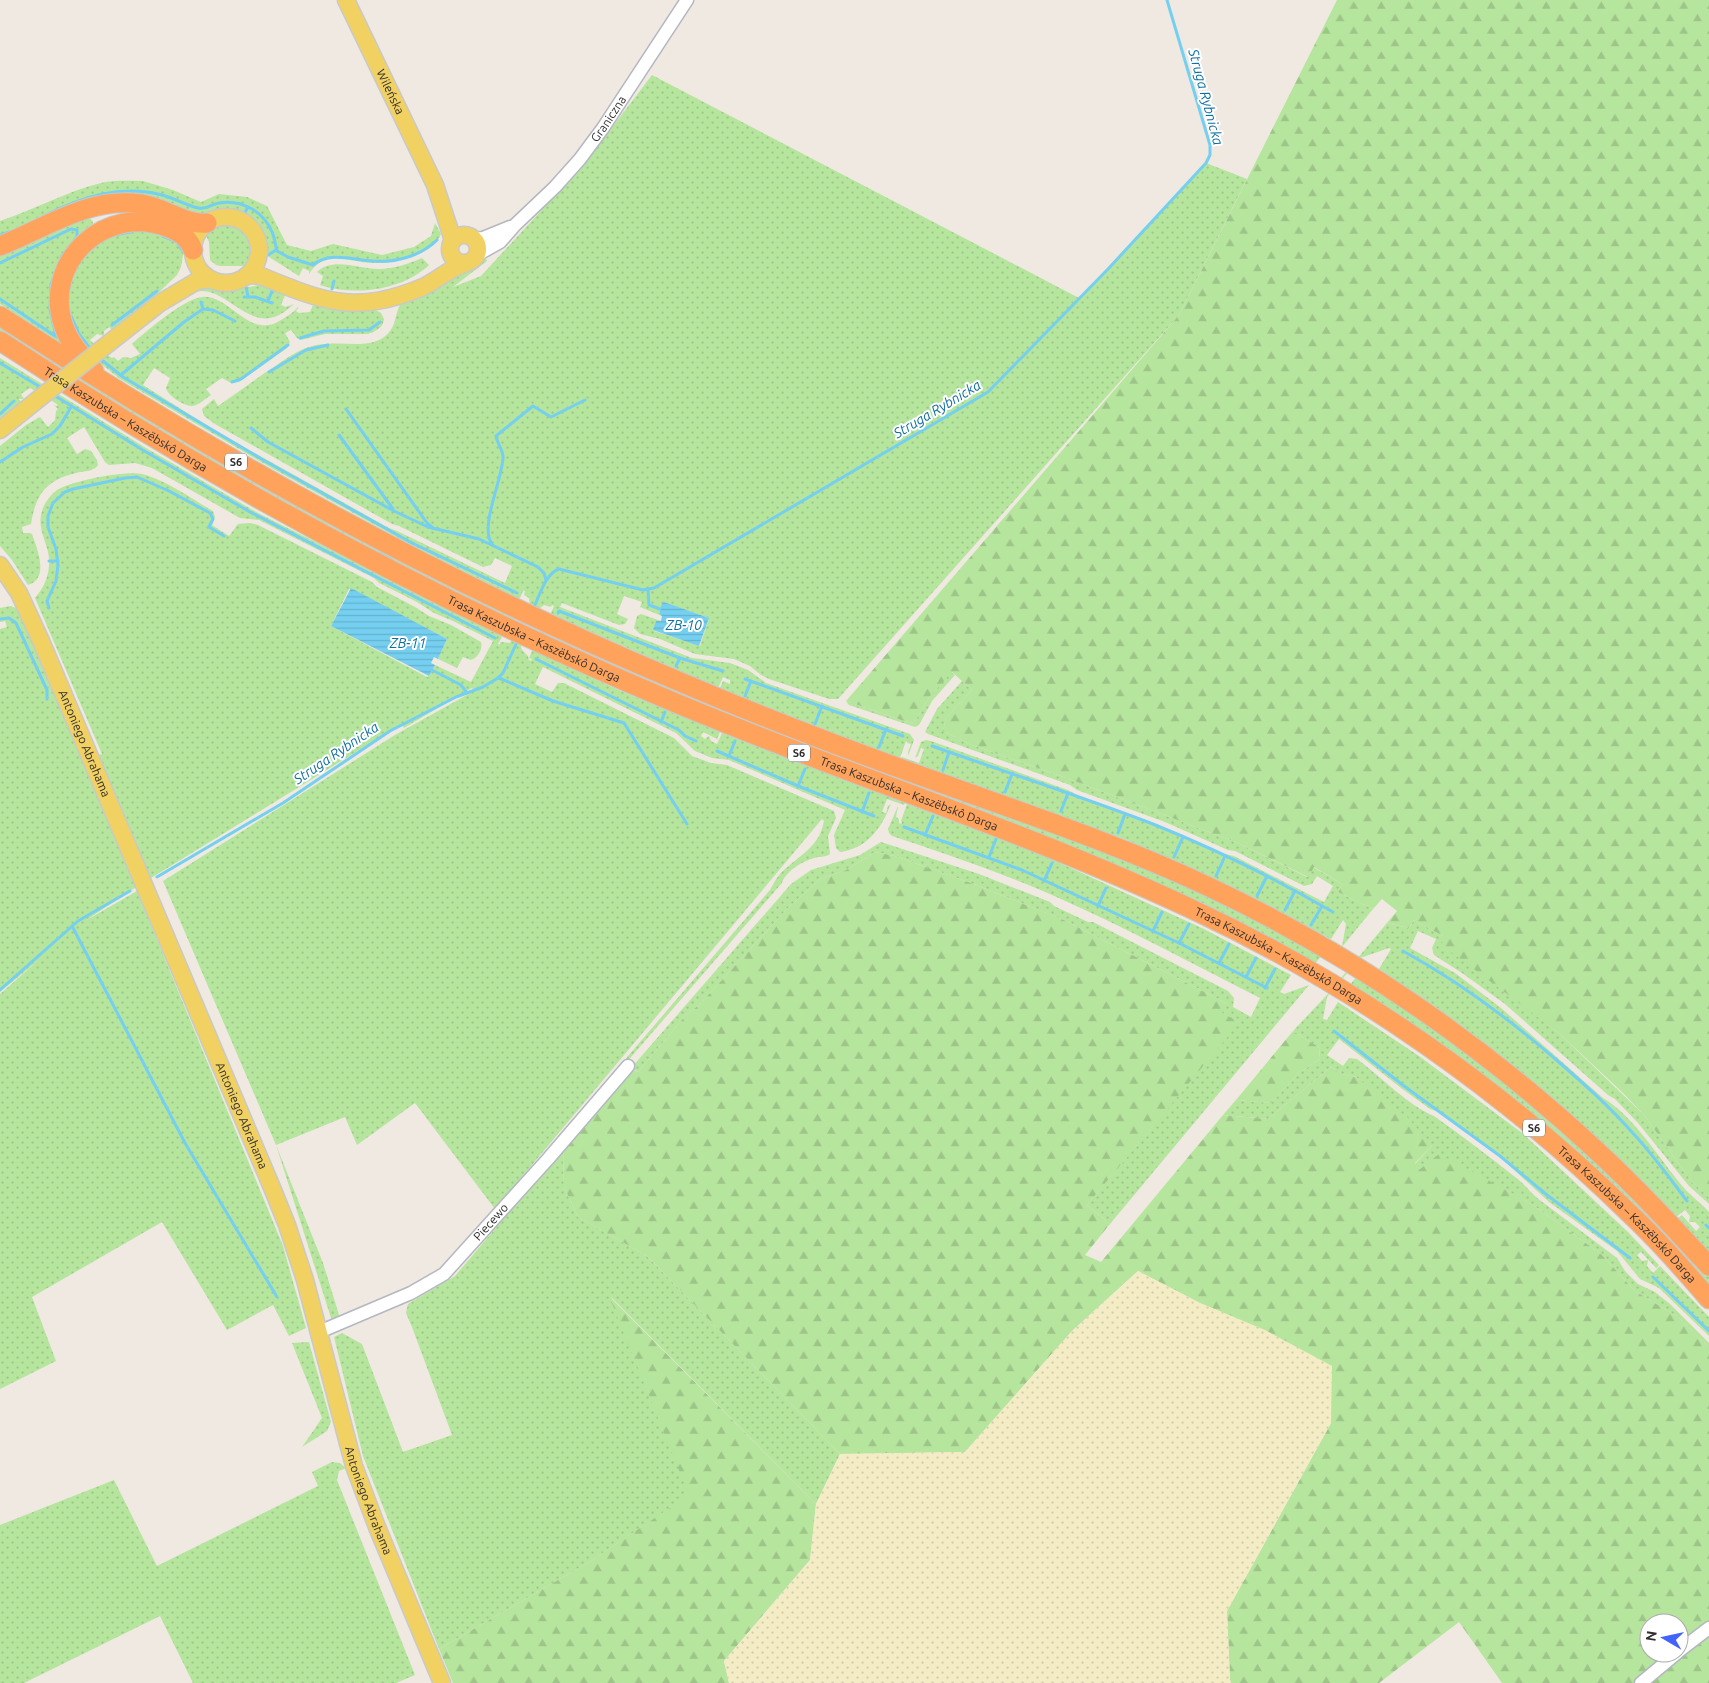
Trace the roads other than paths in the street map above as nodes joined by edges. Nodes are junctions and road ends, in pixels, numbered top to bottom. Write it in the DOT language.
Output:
graph roads {
  1 [pos="346,0"];
  2 [pos="687,0"];
  3 [pos="207,223"];
  4 [pos="515,225"];
  5 [pos="460,240"];
  6 [pos="0,246"];
  7 [pos="259,251"];
  8 [pos="194,254"];
  9 [pos="471,259"];
  10 [pos="245,277"];
  11 [pos="210,279"];
  12 [pos="300,291"];
  13 [pos="404,293"];
  14 [pos="160,303"];
  15 [pos="0,316"];
  16 [pos="0,341"];
  17 [pos="0,350"];
  18 [pos="33,363"];
  19 [pos="102,382"];
  20 [pos="0,430"];
  21 [pos="0,565"];
  22 [pos="628,1066"];
  23 [pos="1709,1266"];
  24 [pos="1709,1299"];
  25 [pos="319,1332"];
  26 [pos="1709,1628"];
  27 [pos="1689,1643"];
  28 [pos="1665,1663"];
  29 [pos="439,1682"];
  30 [pos="1641,1683"];
  1 -- 5 [label="main road, Wileńska"];
  2 -- 4 [label="street, Graniczna"];
  3 -- 6 [label="highway"];
  3 -- 7 [label="main road"];
  3 -- 8 [label="main road"];
  4 -- 5 [label="street, Graniczna"];
  4 -- 9 [label="street, Graniczna"];
  5 -- 9 [label="main road, Wileńska"];
  5 -- 9 [label="main road"];
  5 -- 13 [label="main road, Graniczna"];
  7 -- 10 [label="main road"];
  7 -- 12 [label="main road, Graniczna"];
  8 -- 11 [label="main road"];
  8 -- 14 [label="main road"];
  8 -- 19 [label="highway"];
  9 -- 13 [label="main road, Graniczna"];
  10 -- 11 [label="main road"];
  10 -- 12 [label="main road, Graniczna"];
  11 -- 14 [label="main road"];
  12 -- 13 [label="main road, Graniczna"];
  14 -- 20 [label="main road, bridge"];
  15 -- 19 [label="highway, Trasa Kaszubska – Kaszëbskô Darga / S6"];
  16 -- 18 [label="highway, Trasa Kaszubska – Kaszëbskô Darga / S6"];
  17 -- 18 [label="highway"];
  18 -- 24 [label="highway, Trasa Kaszubska – Kaszëbskô Darga / S6"];
  19 -- 23 [label="highway, Trasa Kaszubska – Kaszëbskô Darga / S6"];
  21 -- 25 [label="main road, Antoniego Abrahama"];
  22 -- 25 [label="street, Piecewo"];
  25 -- 29 [label="main road, Antoniego Abrahama"];
  26 -- 27 [label="street"];
  28 -- 30 [label="street"];
}
